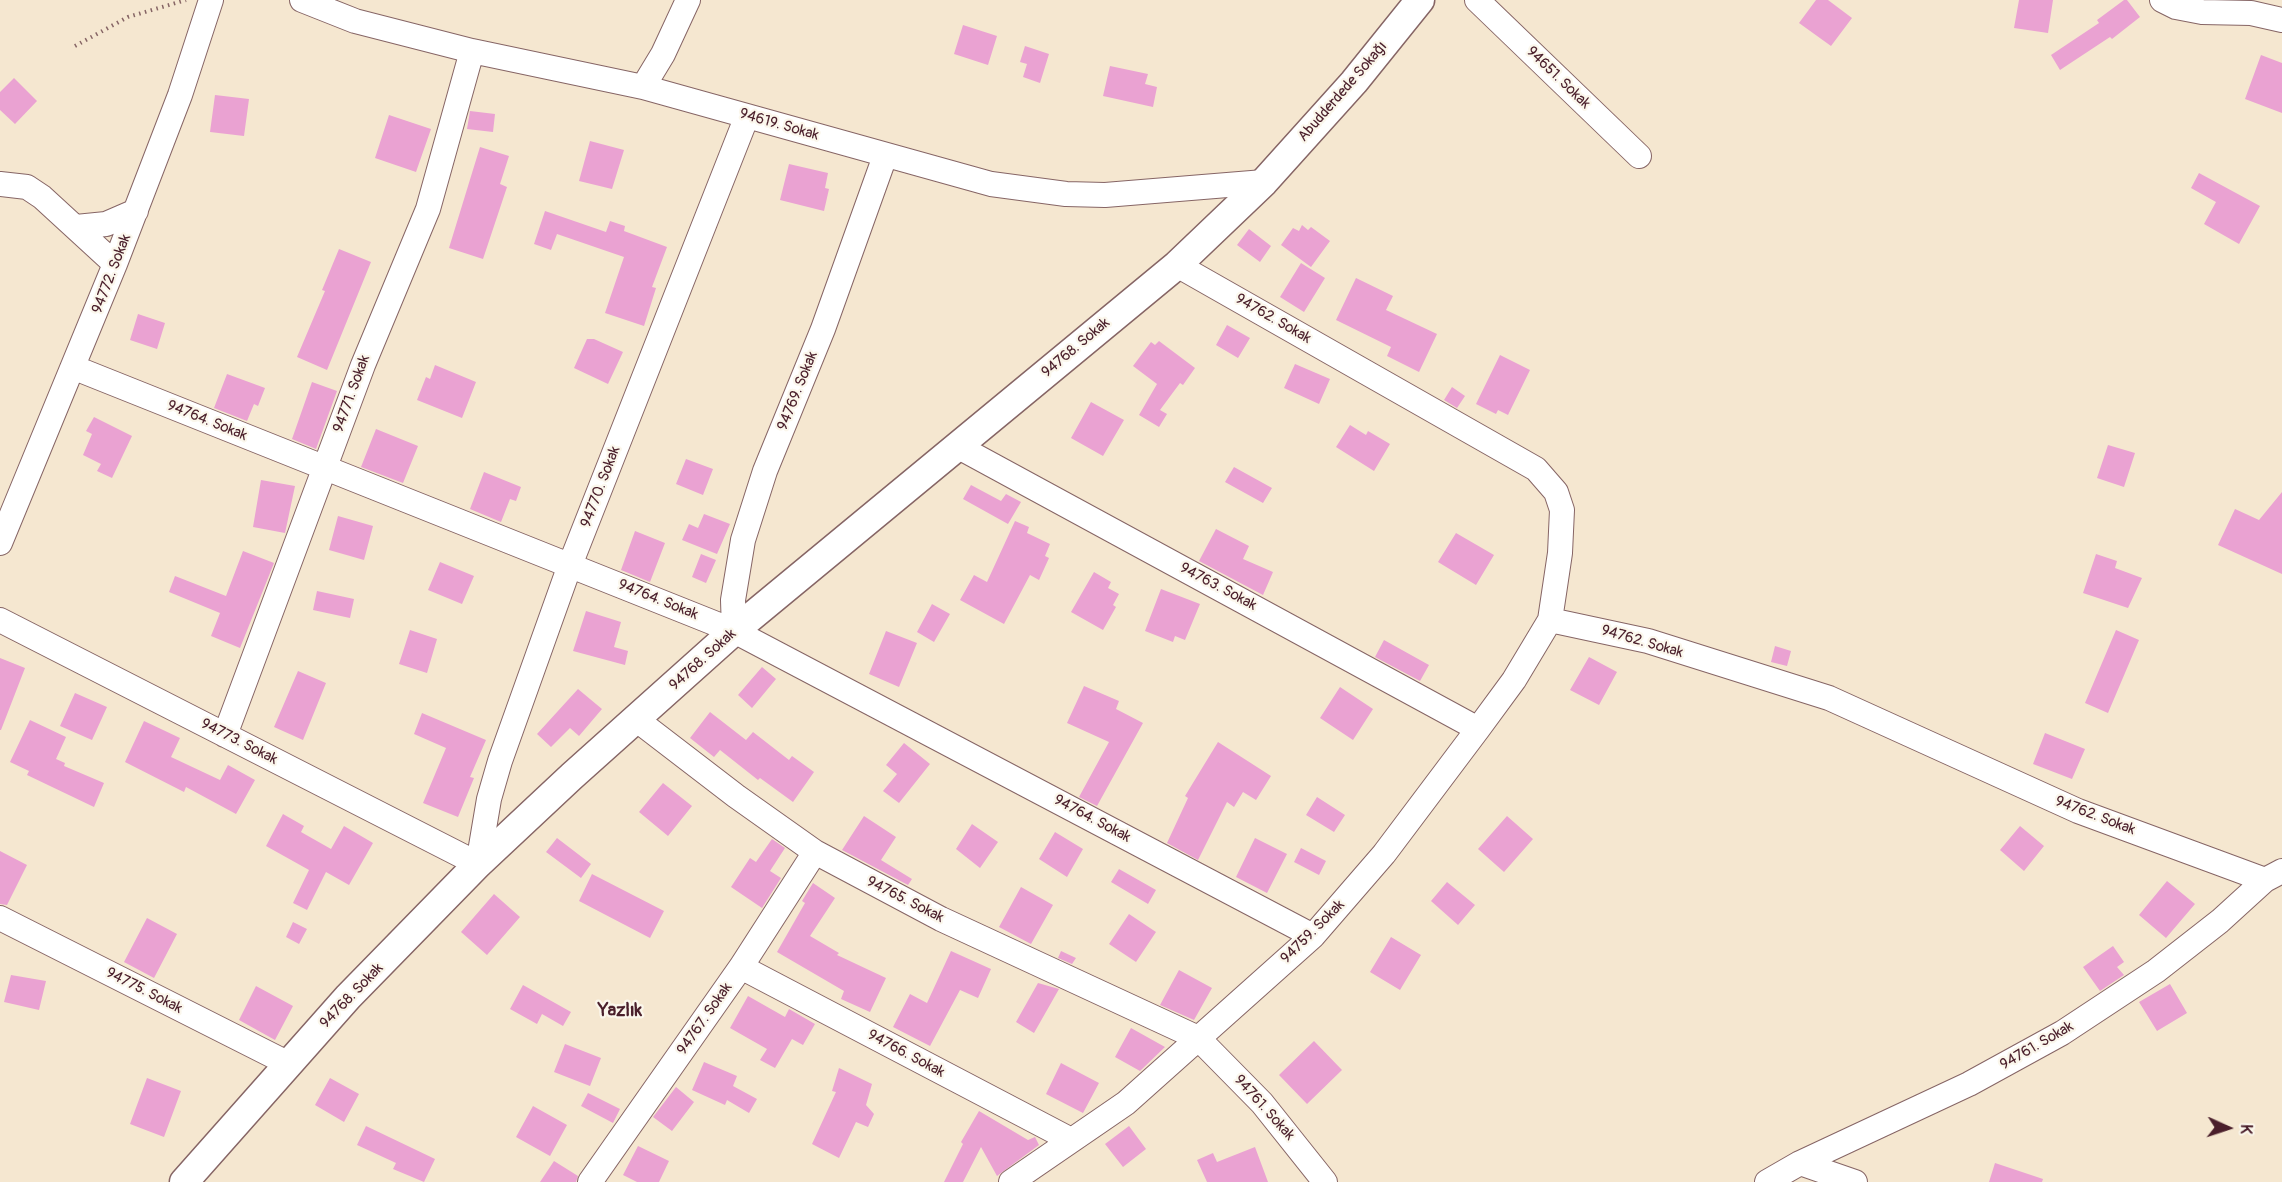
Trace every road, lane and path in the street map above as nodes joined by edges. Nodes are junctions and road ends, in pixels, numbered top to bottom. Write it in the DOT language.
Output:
graph roads {
  1 [pos="186,0"];
  2 [pos="211,0"];
  3 [pos="302,0"];
  4 [pos="688,0"];
  5 [pos="1420,0"];
  6 [pos="1477,0"];
  7 [pos="2162,0"];
  8 [pos="2204,6"];
  9 [pos="2282,20"];
  10 [pos="75,46"];
  11 [pos="472,51"];
  12 [pos="643,87"];
  13 [pos="747,116"];
  14 [pos="885,156"];
  15 [pos="1639,156"];
  16 [pos="1264,182"];
  17 [pos="7,184"];
  18 [pos="136,211"];
  19 [pos="76,226"];
  20 [pos="116,264"];
  21 [pos="1177,265"];
  22 [pos="75,368"];
  23 [pos="957,446"];
  24 [pos="325,468"];
  25 [pos="0,543"];
  26 [pos="570,565"];
  27 [pos="0,620"];
  28 [pos="1550,620"];
  29 [pos="734,631"];
  30 [pos="637,720"];
  31 [pos="1478,729"];
  32 [pos="225,735"];
  33 [pos="815,852"];
  34 [pos="478,864"];
  35 [pos="2273,875"];
  36 [pos="0,918"];
  37 [pos="1313,936"];
  38 [pos="741,967"];
  39 [pos="1198,1038"];
  40 [pos="289,1064"];
  41 [pos="1071,1140"];
  42 [pos="1800,1163"];
  43 [pos="184,1182"];
  44 [pos="590,1182"];
  45 [pos="1011,1182"];
  46 [pos="1325,1182"];
  47 [pos="1767,1182"];
  48 [pos="1855,1182"];
  1 -- 10 [label="path"];
  2 -- 18 [label="street, 94772. Sokak"];
  3 -- 11 [label="street, 94619. Sokak"];
  4 -- 12 [label="street"];
  5 -- 16 [label="street, Abudderdede Sokağı"];
  6 -- 15 [label="street, 94651. Sokak"];
  7 -- 8 [label="street"];
  8 -- 9 [label="street"];
  11 -- 12 [label="street, 94619. Sokak"];
  11 -- 24 [label="street, 94771. Sokak"];
  12 -- 13 [label="street, 94619. Sokak"];
  13 -- 14 [label="street, 94619. Sokak"];
  13 -- 26 [label="street, 94770. Sokak"];
  14 -- 16 [label="street, 94619. Sokak"];
  14 -- 29 [label="street, 94769. Sokak"];
  16 -- 21 [label="street, 94768. Sokak"];
  17 -- 19 [label="street"];
  18 -- 19 [label="street"];
  18 -- 20 [label="street, 94772. Sokak"];
  19 -- 20 [label="street"];
  20 -- 22 [label="street, 94772. Sokak"];
  21 -- 23 [label="street, 94768. Sokak"];
  21 -- 28 [label="street, 94762. Sokak"];
  22 -- 24 [label="street, 94764. Sokak"];
  22 -- 25 [label="street, 94772. Sokak"];
  23 -- 29 [label="street, 94768. Sokak"];
  23 -- 31 [label="street, 94763. Sokak"];
  24 -- 26 [label="street, 94764. Sokak"];
  24 -- 32 [label="street, 94771. Sokak"];
  26 -- 29 [label="street, 94764. Sokak"];
  26 -- 34 [label="street, 94770. Sokak"];
  27 -- 32 [label="street, 94773. Sokak"];
  28 -- 31 [label="street, 94759. Sokak"];
  28 -- 35 [label="street, 94762. Sokak"];
  29 -- 30 [label="street, 94768. Sokak"];
  29 -- 37 [label="street, 94764. Sokak"];
  30 -- 33 [label="street, 94765. Sokak"];
  30 -- 34 [label="street, 94768. Sokak"];
  31 -- 37 [label="street, 94759. Sokak"];
  32 -- 34 [label="street, 94773. Sokak"];
  33 -- 38 [label="street, 94767. Sokak"];
  33 -- 39 [label="street, 94765. Sokak"];
  34 -- 40 [label="street, 94768. Sokak"];
  35 -- 42 [label="street, 94761. Sokak"];
  36 -- 40 [label="street, 94775. Sokak"];
  37 -- 39 [label="street, 94759. Sokak"];
  38 -- 41 [label="street, 94766. Sokak"];
  38 -- 44 [label="street, 94767. Sokak"];
  39 -- 41 [label="street, 94759. Sokak"];
  39 -- 46 [label="street, 94761. Sokak"];
  40 -- 43 [label="street, 94768. Sokak"];
  41 -- 45 [label="street, 94759. Sokak"];
  42 -- 47 [label="street, 94761. Sokak"];
  42 -- 48 [label="street"];
}
